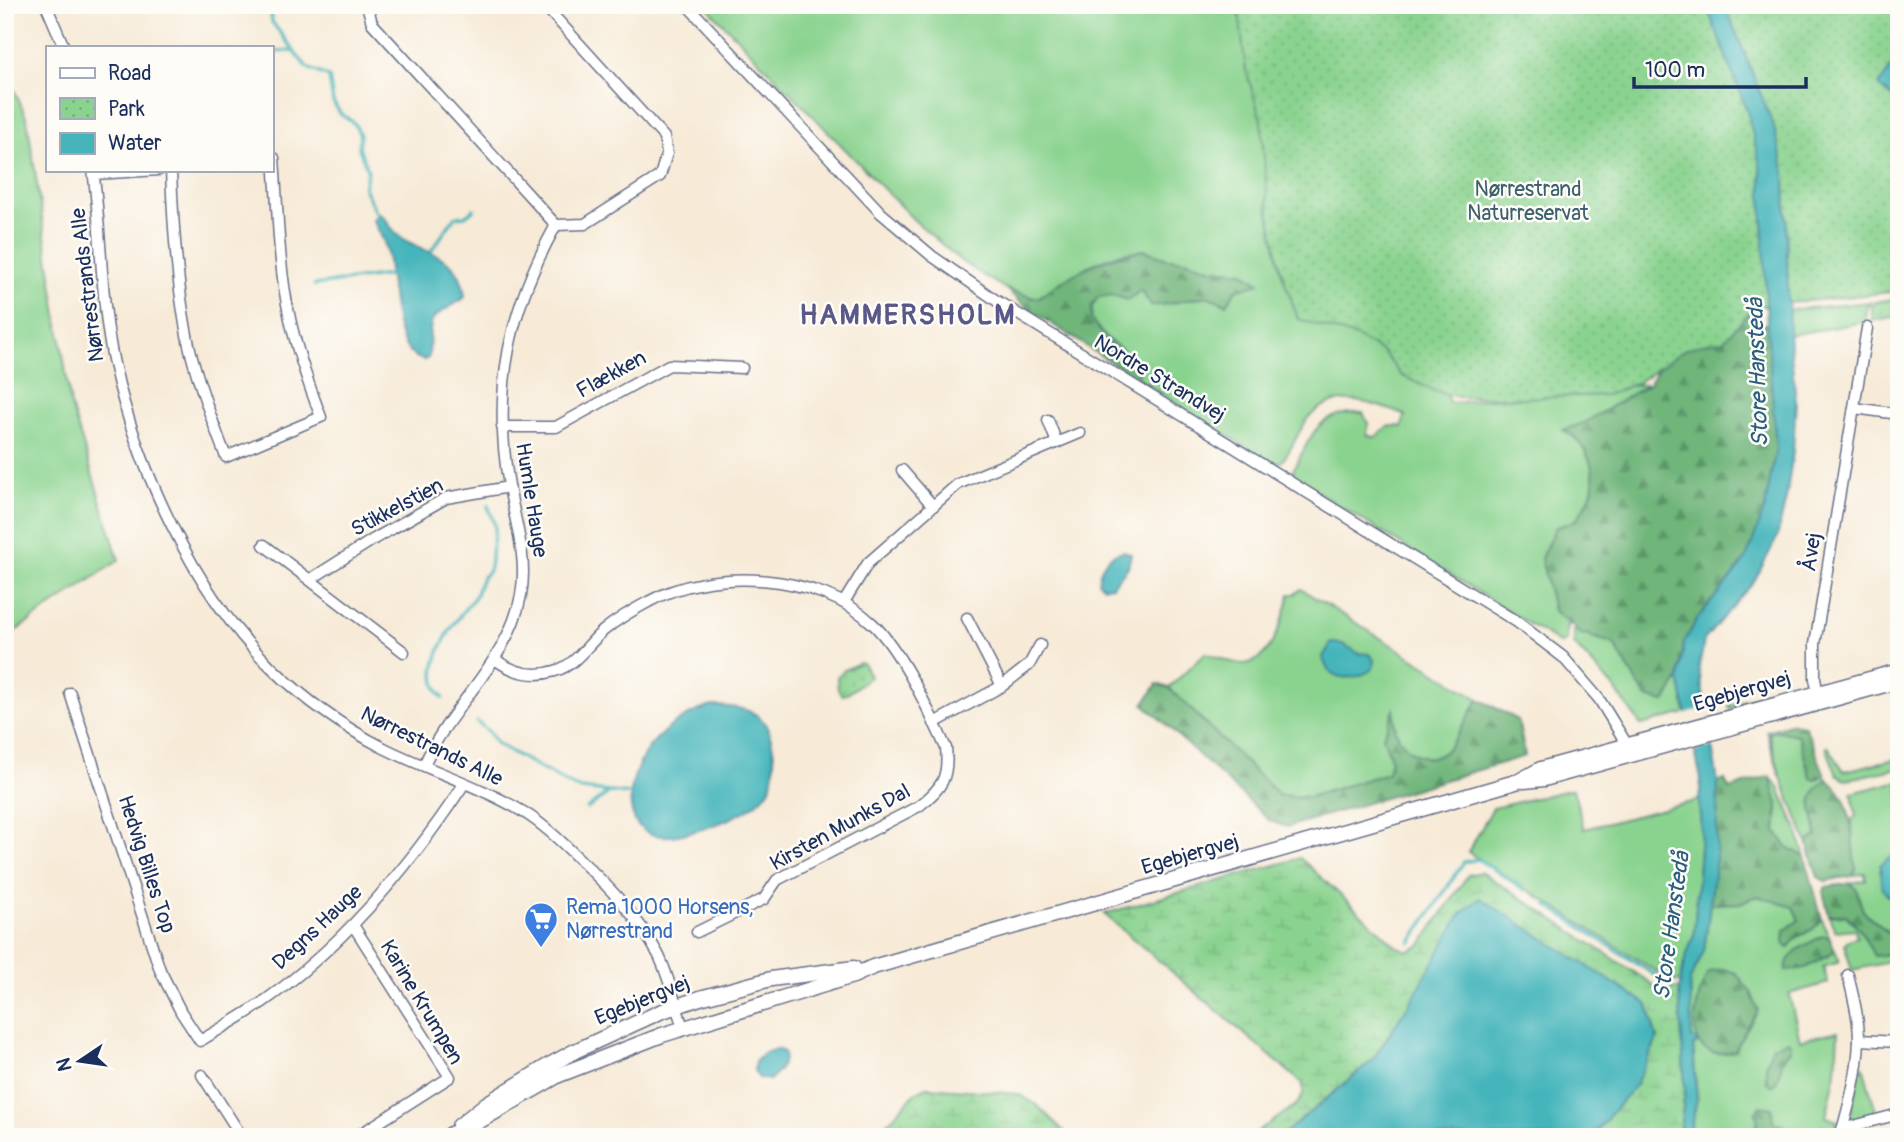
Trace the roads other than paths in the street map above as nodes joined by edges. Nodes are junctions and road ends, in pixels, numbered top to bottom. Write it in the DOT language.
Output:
graph roads {
  1 [pos="46,5"];
  2 [pos="367,5"];
  3 [pos="544,5"];
  4 [pos="687,5"];
  5 [pos="64,46"];
  6 [pos="273,158"];
  7 [pos="94,172"];
  8 [pos="171,172"];
  9 [pos="556,225"];
  10 [pos="1867,328"];
  11 [pos="742,368"];
  12 [pos="1854,408"];
  13 [pos="1899,414"];
  14 [pos="1048,420"];
  15 [pos="502,427"];
  16 [pos="1080,433"];
  17 [pos="1058,443"];
  18 [pos="902,470"];
  19 [pos="509,487"];
  20 [pos="933,506"];
  21 [pos="264,545"];
  22 [pos="311,579"];
  23 [pos="844,602"];
  24 [pos="967,618"];
  25 [pos="1040,645"];
  26 [pos="404,653"];
  27 [pos="495,659"];
  28 [pos="1899,671"];
  29 [pos="1899,681"];
  30 [pos="1002,686"];
  31 [pos="70,693"];
  32 [pos="1819,697"];
  33 [pos="934,723"];
  34 [pos="1630,749"];
  35 [pos="424,765"];
  36 [pos="464,784"];
  37 [pos="353,926"];
  38 [pos="697,932"];
  39 [pos="873,967"];
  40 [pos="1848,975"];
  41 [pos="676,1006"];
  42 [pos="683,1028"];
  43 [pos="1859,1040"];
  44 [pos="200,1041"];
  45 [pos="1899,1042"];
  46 [pos="202,1075"];
  47 [pos="559,1075"];
  48 [pos="1899,1114"];
  49 [pos="1841,1133"];
  50 [pos="449,1135"];
  51 [pos="242,1137"];
  52 [pos="356,1137"];
  1 -- 5 [label="street"];
  2 -- 9 [label="street"];
  3 -- 9 [label="street"];
  4 -- 34 [label="street, Nordre Strandvej"];
  6 -- 8 [label="street"];
  7 -- 35 [label="street, Nørrestrands Alle"];
  9 -- 15 [label="street, Humle Hauge"];
  10 -- 12 [label="street, Åvej"];
  11 -- 15 [label="street, Flækken"];
  12 -- 13 [label="street"];
  12 -- 32 [label="street, Åvej"];
  14 -- 17 [label="street"];
  15 -- 19 [label="street, Humle Hauge"];
  16 -- 17 [label="street"];
  17 -- 20 [label="street"];
  18 -- 20 [label="street"];
  19 -- 22 [label="street, Stikkelstien"];
  19 -- 27 [label="street, Humle Hauge"];
  20 -- 23 [label="street"];
  21 -- 22 [label="street"];
  22 -- 26 [label="street"];
  23 -- 27 [label="street, Kirsten Munks Dal"];
  23 -- 33 [label="street, Kirsten Munks Dal"];
  24 -- 30 [label="street"];
  25 -- 30 [label="street"];
  27 -- 35 [label="street, Humle Hauge"];
  28 -- 32 [label="street, Egebjergvej"];
  29 -- 32 [label="street, Egebjergvej"];
  30 -- 33 [label="street"];
  31 -- 44 [label="street, Hedvig Billes Top"];
  32 -- 34 [label="street, Egebjergvej"];
  33 -- 38 [label="street, Kirsten Munks Dal"];
  34 -- 39 [label="street, Egebjergvej"];
  35 -- 36 [label="street, Nørrestrands Alle"];
  36 -- 37 [label="street, Degns Hauge"];
  36 -- 41 [label="street, Nørrestrands Alle"];
  37 -- 44 [label="street, Degns Hauge"];
  37 -- 52 [label="street, Karine Krumpen"];
  39 -- 41 [label="street, Egebjergvej"];
  39 -- 42 [label="street, Egebjergvej"];
  40 -- 43 [label="street"];
  41 -- 42 [label="street, Nørrestrands Alle"];
  41 -- 47 [label="street"];
  41 -- 50 [label="street, Egebjergvej"];
  42 -- 47 [label="street, Egebjergvej"];
  43 -- 45 [label="street"];
  43 -- 49 [label="street"];
  46 -- 51 [label="street"];
  47 -- 50 [label="street, Egebjergvej"];
  48 -- 49 [label="street"];
}
